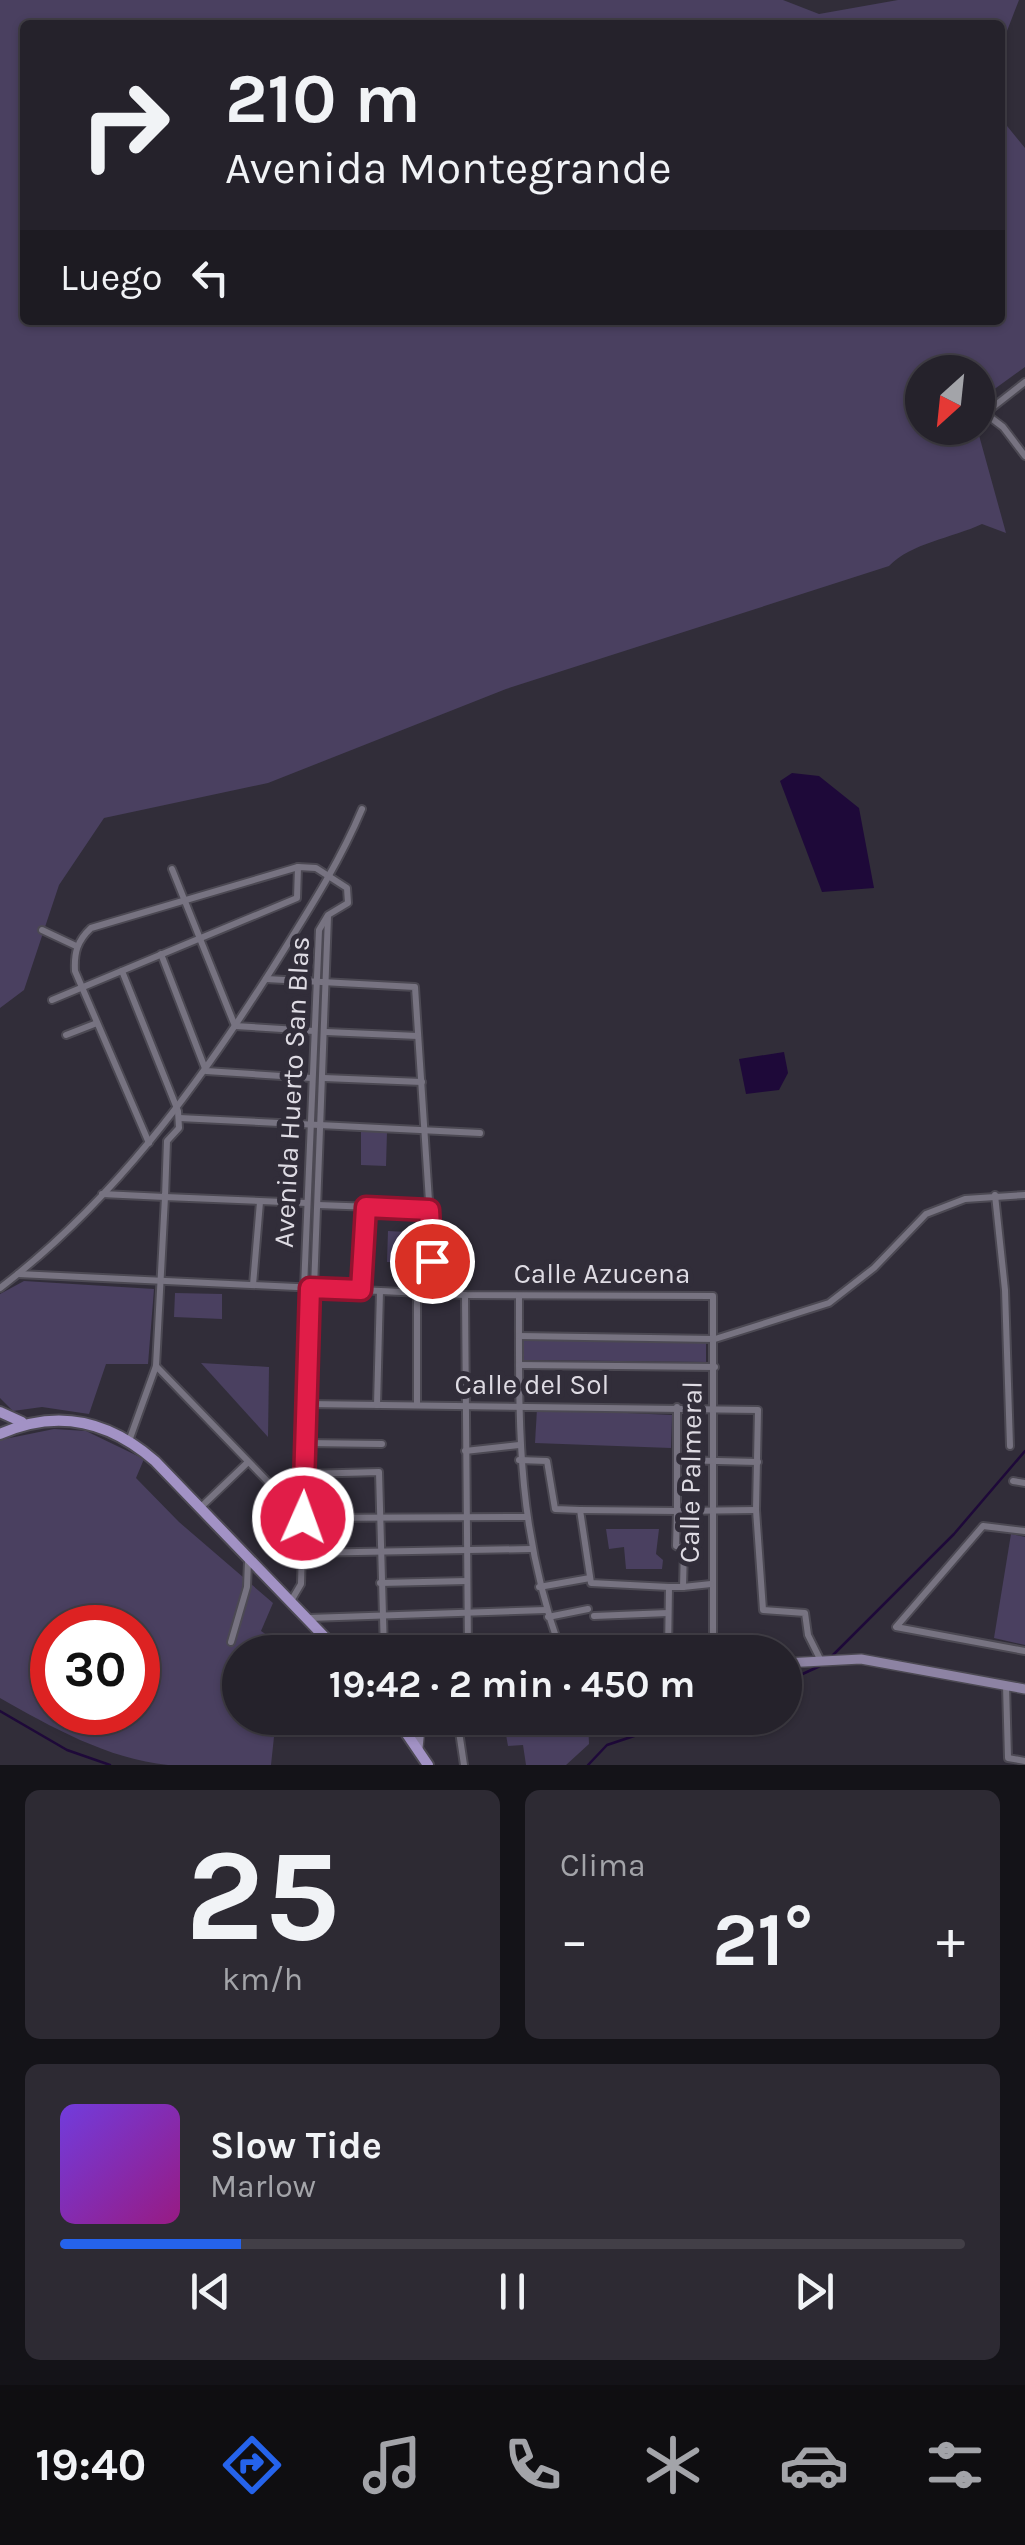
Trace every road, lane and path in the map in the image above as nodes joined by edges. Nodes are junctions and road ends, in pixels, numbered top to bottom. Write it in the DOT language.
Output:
graph roads {
  1 [pos="1025,382"];
  2 [pos="995,406"];
  3 [pos="995,420"];
  4 [pos="1025,454"];
  5 [pos="362,808"];
  6 [pos="298,867"];
  7 [pos="172,869"];
  8 [pos="330,877"];
  9 [pos="187,902"];
  10 [pos="328,915"];
  11 [pos="42,930"];
  12 [pos="202,938"];
  13 [pos="76,946"];
  14 [pos="161,954"];
  15 [pos="122,970"];
  16 [pos="266,978"];
  17 [pos="316,982"];
  18 [pos="328,983"];
  19 [pos="82,988"];
  20 [pos="52,1000"];
  21 [pos="97,1023"];
  22 [pos="235,1026"];
  23 [pos="314,1031"];
  24 [pos="326,1032"];
  25 [pos="66,1035"];
  26 [pos="418,1036"];
  27 [pos="206,1070"];
  28 [pos="312,1078"];
  29 [pos="324,1078"];
  30 [pos="422,1082"];
  31 [pos="178,1114"];
  32 [pos="310,1124"];
  33 [pos="321,1124"];
  34 [pos="424,1129"];
  35 [pos="480,1133"];
  36 [pos="149,1143"];
  37 [pos="100,1194"];
  38 [pos="995,1195"];
  39 [pos="1025,1195"];
  40 [pos="165,1197"];
  41 [pos="260,1201"];
  42 [pos="307,1204"];
  43 [pos="318,1205"];
  44 [pos="366,1207"];
  45 [pos="429,1210"];
  46 [pos="18,1274"];
  47 [pos="160,1281"];
  48 [pos="253,1285"];
  49 [pos="0,1288"];
  50 [pos="310,1288"];
  51 [pos="361,1290"];
  52 [pos="380,1291"];
  53 [pos="417,1293"];
  54 [pos="435,1294"];
  55 [pos="464,1295"];
  56 [pos="709,1295"];
  57 [pos="519,1296"];
  58 [pos="519,1336"];
  59 [pos="715,1339"];
  60 [pos="156,1366"];
  61 [pos="519,1366"];
  62 [pos="715,1366"];
  63 [pos="307,1404"];
  64 [pos="378,1405"];
  65 [pos="416,1406"];
  66 [pos="464,1406"];
  67 [pos="518,1407"];
  68 [pos="677,1407"];
  69 [pos="713,1407"];
  70 [pos="3,1413"];
  71 [pos="24,1422"];
  72 [pos="4,1432"];
  73 [pos="129,1441"];
  74 [pos="306,1444"];
  75 [pos="382,1444"];
  76 [pos="519,1445"];
  77 [pos="1010,1446"];
  78 [pos="465,1451"];
  79 [pos="518,1460"];
  80 [pos="677,1460"];
  81 [pos="713,1461"];
  82 [pos="758,1462"];
  83 [pos="247,1463"];
  84 [pos="304,1474"];
  85 [pos="1013,1481"];
  86 [pos="1025,1483"];
  87 [pos="201,1508"];
  88 [pos="580,1510"];
  89 [pos="710,1510"];
  90 [pos="756,1510"];
  91 [pos="678,1511"];
  92 [pos="379,1516"];
  93 [pos="466,1516"];
  94 [pos="526,1517"];
  95 [pos="303,1518"];
  96 [pos="1025,1531"];
  97 [pos="531,1549"];
  98 [pos="466,1550"];
  99 [pos="380,1551"];
  100 [pos="245,1553"];
  101 [pos="302,1553"];
  102 [pos="590,1580"];
  103 [pos="466,1581"];
  104 [pos="273,1582"];
  105 [pos="380,1583"];
  106 [pos="711,1584"];
  107 [pos="247,1587"];
  108 [pos="540,1587"];
  109 [pos="683,1587"];
  110 [pos="669,1588"];
  111 [pos="291,1602"];
  112 [pos="467,1609"];
  113 [pos="588,1609"];
  114 [pos="547,1613"];
  115 [pos="668,1613"];
  116 [pos="381,1614"];
  117 [pos="594,1616"];
  118 [pos="307,1618"];
  119 [pos="233,1635"];
  120 [pos="323,1635"];
  121 [pos="383,1635"];
  122 [pos="468,1635"];
  123 [pos="555,1635"];
  124 [pos="668,1635"];
  125 [pos="712,1635"];
  126 [pos="1025,1652"];
  127 [pos="820,1659"];
  128 [pos="802,1661"];
  129 [pos="1006,1686"];
  130 [pos="1025,1689"];
  131 [pos="408,1735"];
  132 [pos="419,1735"];
  133 [pos="460,1735"];
  134 [pos="419,1751"];
  135 [pos="1025,1762"];
  136 [pos="428,1765"];
  137 [pos="464,1765"];
  1 -- 2 [label="street"];
  3 -- 4 [label="street"];
  5 -- 8 [label="street"];
  6 -- 8 [label="street"];
  6 -- 9 [label="street"];
  6 -- 12 [label="street"];
  7 -- 9 [label="street"];
  8 -- 10 [label="street"];
  8 -- 16 [label="street"];
  9 -- 12 [label="street"];
  9 -- 13 [label="street"];
  10 -- 17 [label="street, Avenida Huerto San Blas"];
  10 -- 18 [label="street, Avenida Huerto San Blas"];
  11 -- 13 [label="street"];
  12 -- 14 [label="street"];
  12 -- 22 [label="street"];
  13 -- 19 [label="street"];
  14 -- 15 [label="street"];
  14 -- 27 [label="street"];
  15 -- 19 [label="street"];
  15 -- 31 [label="street"];
  16 -- 17 [label="street"];
  16 -- 22 [label="street"];
  17 -- 18 [label="street"];
  17 -- 23 [label="street, Avenida Huerto San Blas"];
  18 -- 24 [label="street, Avenida Huerto San Blas"];
  18 -- 26 [label="street"];
  19 -- 20 [label="street"];
  19 -- 21 [label="street"];
  21 -- 25 [label="street"];
  21 -- 36 [label="street"];
  22 -- 23 [label="street"];
  22 -- 27 [label="street"];
  23 -- 28 [label="street, Avenida Huerto San Blas"];
  24 -- 26 [label="street"];
  24 -- 29 [label="street, Avenida Huerto San Blas"];
  26 -- 30 [label="street"];
  27 -- 28 [label="street"];
  27 -- 31 [label="street"];
  28 -- 32 [label="street, Avenida Huerto San Blas"];
  29 -- 30 [label="street"];
  29 -- 33 [label="street, Avenida Huerto San Blas"];
  30 -- 34 [label="street"];
  31 -- 32 [label="street"];
  31 -- 36 [label="street"];
  31 -- 40 [label="street"];
  32 -- 33 [label="street"];
  32 -- 42 [label="street, Avenida Huerto San Blas"];
  33 -- 34 [label="street"];
  33 -- 43 [label="street, Avenida Huerto San Blas"];
  34 -- 35 [label="street"];
  34 -- 45 [label="street"];
  36 -- 37 [label="street"];
  37 -- 40 [label="street"];
  37 -- 46 [label="street"];
  38 -- 39 [label="street"];
  38 -- 59 [label="street"];
  38 -- 77 [label="street"];
  40 -- 41 [label="street"];
  40 -- 47 [label="street"];
  41 -- 42 [label="street"];
  41 -- 48 [label="street"];
  42 -- 50 [label="street, Avenida Huerto San Blas"];
  43 -- 44 [label="street"];
  43 -- 50 [label="street, Avenida Huerto San Blas"];
  44 -- 45 [label="street"];
  44 -- 51 [label="street"];
  45 -- 54 [label="street"];
  46 -- 47 [label="street, Calle Azucena"];
  46 -- 49 [label="street"];
  47 -- 48 [label="street, Calle Azucena"];
  47 -- 60 [label="street"];
  48 -- 50 [label="street, Calle Azucena"];
  50 -- 51 [label="street, Calle Azucena"];
  50 -- 63 [label="street, Avenida Huerto San Blas"];
  51 -- 52 [label="street, Calle Azucena"];
  52 -- 53 [label="street, Calle Azucena"];
  52 -- 64 [label="street"];
  53 -- 54 [label="street, Calle Azucena"];
  53 -- 65 [label="street"];
  54 -- 55 [label="street, Calle Azucena"];
  55 -- 57 [label="street, Calle Azucena"];
  55 -- 66 [label="street"];
  56 -- 57 [label="street, Calle Azucena"];
  56 -- 59 [label="street, Calle Palmeral"];
  57 -- 58 [label="street"];
  58 -- 59 [label="street"];
  58 -- 61 [label="street"];
  59 -- 62 [label="street, Calle Palmeral"];
  60 -- 73 [label="street"];
  60 -- 83 [label="street"];
  61 -- 62 [label="street"];
  61 -- 67 [label="street"];
  62 -- 69 [label="street, Calle Palmeral"];
  63 -- 64 [label="street, Calle del Sol"];
  63 -- 74 [label="street, Avenida Huerto San Blas"];
  64 -- 65 [label="street, Calle del Sol"];
  65 -- 66 [label="street, Calle del Sol"];
  66 -- 67 [label="street, Calle del Sol"];
  66 -- 78 [label="street"];
  67 -- 68 [label="street, Calle del Sol"];
  67 -- 76 [label="street"];
  68 -- 69 [label="street, Calle del Sol"];
  68 -- 80 [label="street"];
  69 -- 81 [label="street, Calle Palmeral"];
  69 -- 82 [label="street, Calle del Sol"];
  70 -- 71 [label="main road"];
  70 -- 72 [label="main road"];
  71 -- 72 [label="main road"];
  71 -- 73 [label="main road"];
  73 -- 87 [label="main road"];
  74 -- 75 [label="street"];
  74 -- 84 [label="street, Avenida Huerto San Blas"];
  76 -- 78 [label="street"];
  76 -- 79 [label="street"];
  78 -- 93 [label="street"];
  79 -- 88 [label="street"];
  79 -- 94 [label="street"];
  80 -- 81 [label="street"];
  80 -- 91 [label="street"];
  81 -- 82 [label="street"];
  81 -- 89 [label="street, Calle Palmeral"];
  82 -- 90 [label="street"];
  83 -- 87 [label="street"];
  83 -- 95 [label="street"];
  84 -- 92 [label="street"];
  84 -- 95 [label="street, Avenida Huerto San Blas"];
  85 -- 86 [label="street"];
  87 -- 100 [label="main road"];
  88 -- 91 [label="street"];
  88 -- 102 [label="street"];
  89 -- 90 [label="street"];
  89 -- 91 [label="street"];
  89 -- 106 [label="street, Calle Palmeral"];
  90 -- 127 [label="street"];
  91 -- 109 [label="street"];
  92 -- 93 [label="street"];
  92 -- 95 [label="street"];
  92 -- 99 [label="street"];
  93 -- 94 [label="street"];
  93 -- 98 [label="street"];
  94 -- 97 [label="street"];
  95 -- 101 [label="street, Avenida Huerto San Blas"];
  96 -- 126 [label="street"];
  97 -- 98 [label="street"];
  97 -- 108 [label="street"];
  98 -- 99 [label="street"];
  98 -- 103 [label="street"];
  99 -- 101 [label="street"];
  99 -- 105 [label="street"];
  100 -- 104 [label="main road"];
  100 -- 107 [label="street"];
  101 -- 111 [label="street, Avenida Huerto San Blas"];
  102 -- 108 [label="street"];
  102 -- 110 [label="street"];
  103 -- 105 [label="street"];
  103 -- 112 [label="street"];
  104 -- 107 [label="street"];
  104 -- 111 [label="main road"];
  105 -- 116 [label="street"];
  106 -- 109 [label="street"];
  106 -- 125 [label="street, Calle Palmeral"];
  107 -- 119 [label="street"];
  108 -- 114 [label="street"];
  109 -- 110 [label="street"];
  110 -- 115 [label="street"];
  111 -- 118 [label="main road"];
  112 -- 114 [label="street"];
  112 -- 116 [label="street"];
  112 -- 122 [label="street"];
  113 -- 114 [label="street"];
  114 -- 123 [label="street"];
  115 -- 117 [label="street"];
  115 -- 124 [label="street"];
  116 -- 118 [label="street"];
  116 -- 121 [label="street"];
  118 -- 120 [label="main road"];
  127 -- 128 [label="main road"];
  127 -- 129 [label="main road"];
  129 -- 130 [label="main road"];
  129 -- 135 [label="street"];
  131 -- 134 [label="main road"];
  132 -- 134 [label="main road"];
  133 -- 137 [label="street"];
  134 -- 136 [label="main road"];
}
